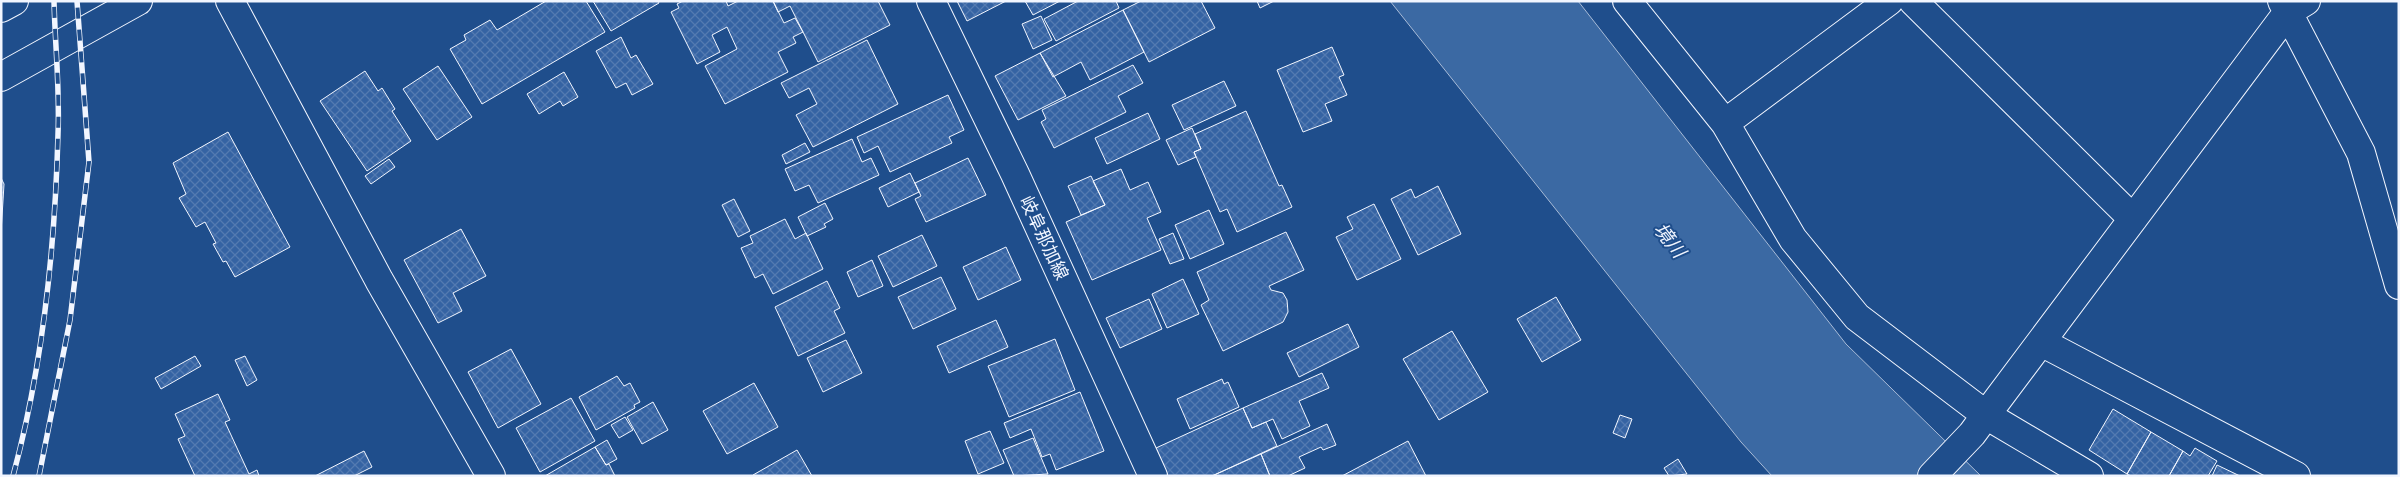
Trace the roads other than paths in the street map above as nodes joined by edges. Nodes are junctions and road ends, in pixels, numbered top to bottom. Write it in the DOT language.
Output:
graph roads {
  1 [pos="14,1"];
  2 [pos="138,1"];
  3 [pos="230,1"];
  4 [pos="931,1"];
  5 [pos="1627,1"];
  6 [pos="1889,1"];
  7 [pos="1913,1"];
  8 [pos="2292,5"];
  9 [pos="1,8"];
  10 [pos="1,78"];
  11 [pos="1725,123"];
  12 [pos="2133,219"];
  13 [pos="2399,285"];
  14 [pos="2041,342"];
  15 [pos="1979,425"];
  16 [pos="491,476"];
  17 [pos="1153,476"];
  18 [pos="1932,476"];
  19 [pos="2089,476"];
  20 [pos="2296,476"];
  1 -- 9 [label="main road"];
  2 -- 10 [label="main road"];
  3 -- 16 [label="main road"];
  4 -- 17 [label="main road, 岐阜那加線"];
  5 -- 11 [label="main road"];
  6 -- 11 [label="main road"];
  7 -- 12 [label="main road"];
  8 -- 12 [label="main road"];
  8 -- 13 [label="main road"];
  11 -- 15 [label="main road"];
  12 -- 14 [label="main road"];
  14 -- 15 [label="main road"];
  14 -- 20 [label="main road"];
  15 -- 18 [label="main road"];
  15 -- 19 [label="main road"];
}
